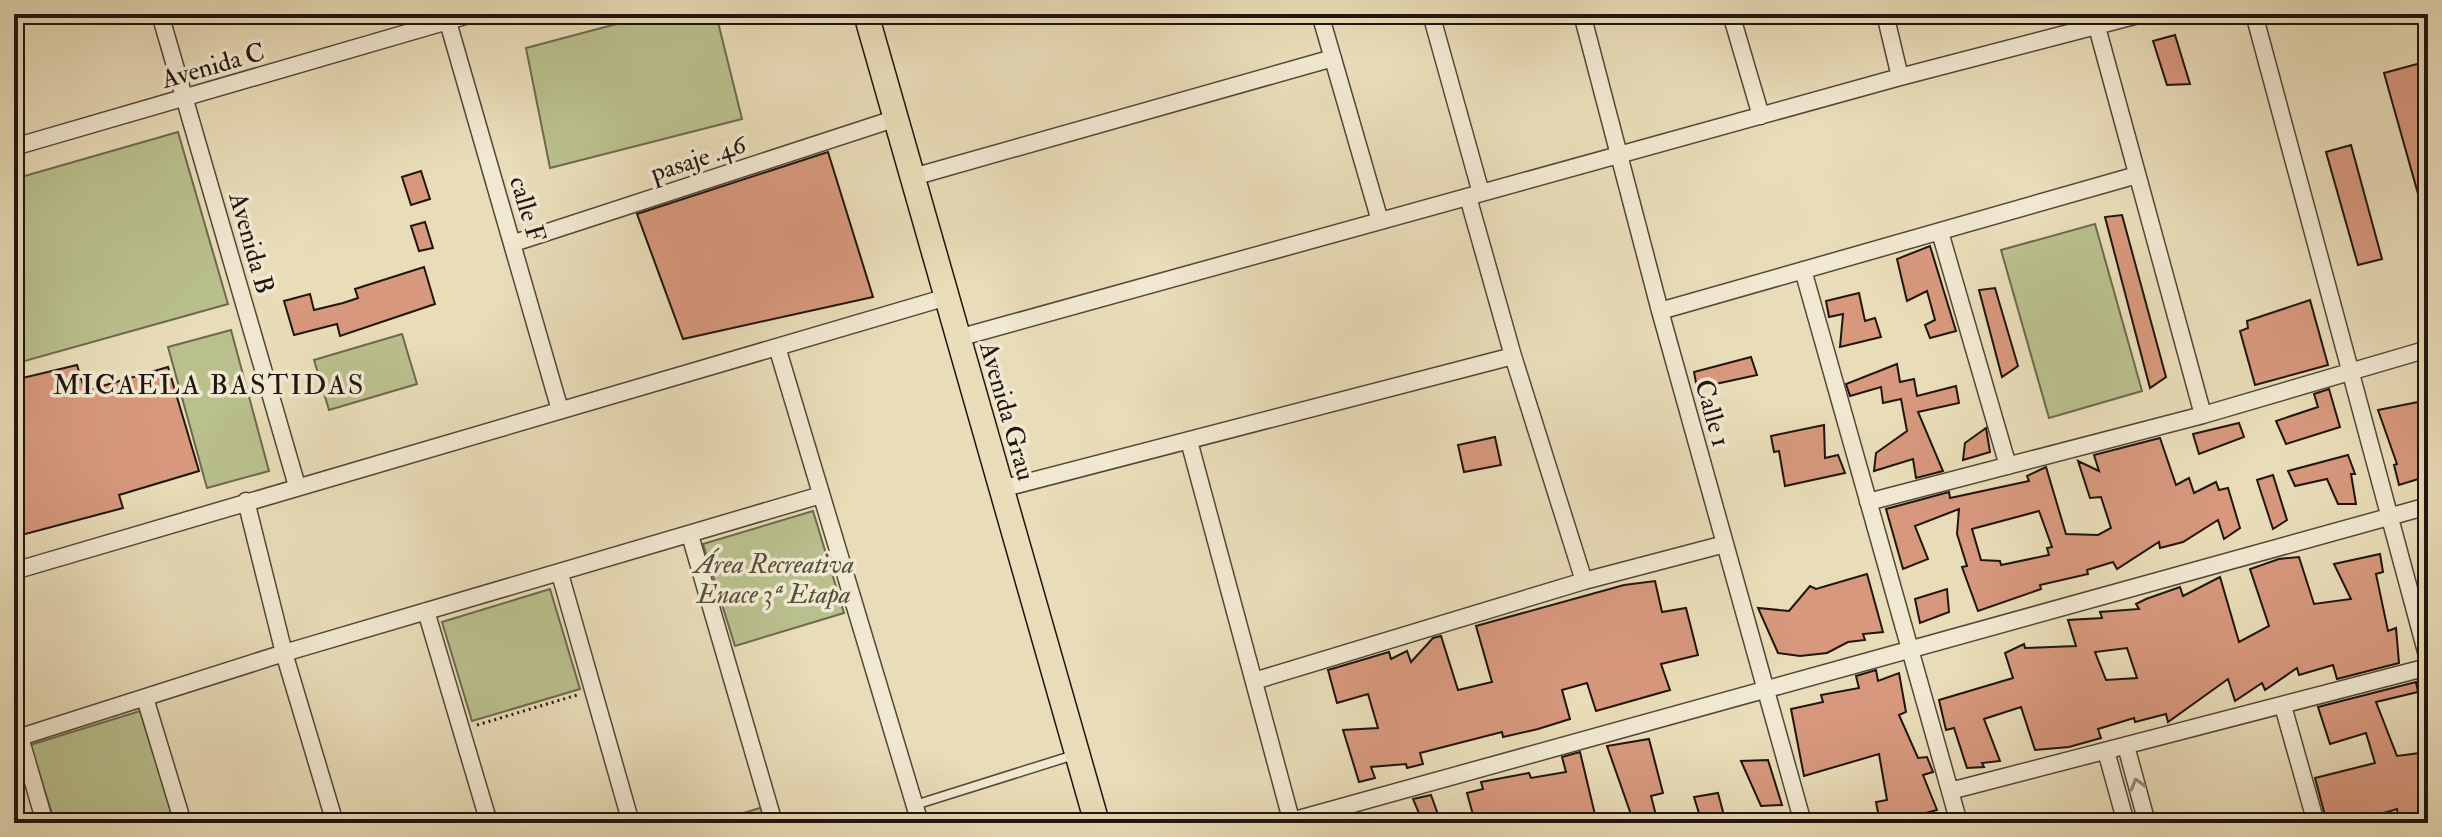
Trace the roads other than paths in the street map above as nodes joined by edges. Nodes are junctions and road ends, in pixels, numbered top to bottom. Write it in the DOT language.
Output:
graph roads {
  1 [pos="160,14"];
  2 [pos="472,14"];
  3 [pos="866,14"];
  4 [pos="1320,14"];
  5 [pos="1431,14"];
  6 [pos="1582,14"];
  7 [pos="1731,14"];
  8 [pos="1885,14"];
  9 [pos="2142,14"];
  10 [pos="2254,14"];
  11 [pos="2095,19"];
  12 [pos="448,22"];
  13 [pos="1333,58"];
  14 [pos="1900,77"];
  15 [pos="186,98"];
  16 [pos="1761,116"];
  17 [pos="897,118"];
  18 [pos="14,147"];
  19 [pos="1621,154"];
  20 [pos="2137,175"];
  21 [pos="913,177"];
  22 [pos="1474,195"];
  23 [pos="1380,221"];
  24 [pos="1940,232"];
  25 [pos="514,243"];
  26 [pos="1803,270"];
  27 [pos="947,297"];
  28 [pos="1660,311"];
  29 [pos="958,338"];
  30 [pos="777,347"];
  31 [pos="2428,349"];
  32 [pos="1513,356"];
  33 [pos="2350,371"];
  34 [pos="560,410"];
  35 [pos="2203,415"];
  36 [pos="1189,441"];
  37 [pos="2008,466"];
  38 [pos="297,486"];
  39 [pos="1001,489"];
  40 [pos="821,495"];
  41 [pos="246,501"];
  42 [pos="1868,502"];
  43 [pos="2428,506"];
  44 [pos="2390,516"];
  45 [pos="690,535"];
  46 [pos="1725,544"];
  47 [pos="14,571"];
  48 [pos="560,574"];
  49 [pos="1584,581"];
  50 [pos="426,611"];
  51 [pos="1908,650"];
  52 [pos="284,653"];
  53 [pos="2428,659"];
  54 [pos="2428,667"];
  55 [pos="1254,681"];
  56 [pos="1767,692"];
  57 [pos="145,698"];
  58 [pos="2283,706"];
  59 [pos="17,738"];
  60 [pos="2126,746"];
  61 [pos="2106,751"];
  62 [pos="1079,754"];
  63 [pos="1950,791"];
  64 [pos="915,805"];
  65 [pos="1289,822"];
  66 [pos="45,823"];
  67 [pos="183,823"];
  68 [pos="335,823"];
  69 [pos="489,823"];
  70 [pos="631,823"];
  71 [pos="774,823"];
  72 [pos="920,823"];
  73 [pos="1097,823"];
  74 [pos="1803,823"];
  75 [pos="1959,823"];
  76 [pos="2126,823"];
  77 [pos="2147,823"];
  78 [pos="2316,823"];
  1 -- 15 [label="street, Avenida B"];
  2 -- 12 [label="street, Avenida C"];
  3 -- 17 [label="main road, Avenida Grau"];
  4 -- 13 [label="street"];
  5 -- 22 [label="street"];
  6 -- 19 [label="street, Calle 1"];
  7 -- 16 [label="street"];
  8 -- 14 [label="street"];
  9 -- 11 [label="street"];
  10 -- 33 [label="street"];
  11 -- 14 [label="street"];
  11 -- 20 [label="street"];
  12 -- 15 [label="street, Avenida C"];
  12 -- 25 [label="street, calle F"];
  13 -- 21 [label="street"];
  13 -- 23 [label="street"];
  14 -- 16 [label="street"];
  15 -- 18 [label="street, Avenida C"];
  15 -- 38 [label="street, Avenida B"];
  16 -- 19 [label="street"];
  17 -- 21 [label="main road, Avenida Grau"];
  17 -- 25 [label="street, pasaje .46"];
  19 -- 22 [label="street"];
  19 -- 28 [label="street, Calle 1"];
  20 -- 24 [label="street"];
  20 -- 35 [label="street"];
  21 -- 27 [label="main road, Avenida Grau"];
  22 -- 23 [label="street"];
  22 -- 32 [label="street"];
  23 -- 29 [label="street"];
  24 -- 26 [label="street"];
  24 -- 37 [label="street"];
  25 -- 34 [label="street, calle F"];
  26 -- 28 [label="street"];
  26 -- 42 [label="street"];
  27 -- 29 [label="main road, Avenida Grau"];
  27 -- 30 [label="street"];
  28 -- 46 [label="street, Calle 1"];
  29 -- 39 [label="main road, Avenida Grau"];
  30 -- 34 [label="street"];
  30 -- 40 [label="street"];
  31 -- 33 [label="street"];
  32 -- 36 [label="street"];
  32 -- 49 [label="street"];
  33 -- 35 [label="street"];
  33 -- 44 [label="street"];
  34 -- 38 [label="street"];
  35 -- 37 [label="street"];
  36 -- 39 [label="street"];
  36 -- 55 [label="street"];
  37 -- 42 [label="street"];
  38 -- 41 [label="street"];
  39 -- 62 [label="main road, Avenida Grau"];
  40 -- 45 [label="street"];
  40 -- 64 [label="street"];
  41 -- 47 [label="street"];
  41 -- 52 [label="street"];
  42 -- 51 [label="street"];
  43 -- 44 [label="street"];
  44 -- 51 [label="street"];
  44 -- 53 [label="street"];
  45 -- 48 [label="street"];
  45 -- 71 [label="street"];
  46 -- 49 [label="street"];
  46 -- 56 [label="street, Calle 1"];
  48 -- 50 [label="street"];
  48 -- 70 [label="street"];
  49 -- 55 [label="street"];
  50 -- 52 [label="street"];
  50 -- 69 [label="street"];
  51 -- 56 [label="street"];
  51 -- 63 [label="street"];
  52 -- 57 [label="street"];
  52 -- 68 [label="street"];
  54 -- 58 [label="street"];
  55 -- 65 [label="street"];
  56 -- 65 [label="street"];
  56 -- 74 [label="street, Calle 1"];
  57 -- 59 [label="street"];
  57 -- 67 [label="street"];
  58 -- 60 [label="street"];
  58 -- 78 [label="street"];
  59 -- 66 [label="street"];
  60 -- 61 [label="street"];
  77 -- 60 [label="street, one-way"];
  61 -- 63 [label="street"];
  61 -- 76 [label="street"];
  62 -- 64 [label="lane"];
  62 -- 73 [label="main road, Avenida Grau"];
  63 -- 75 [label="street"];
  64 -- 72 [label="street"];
}
